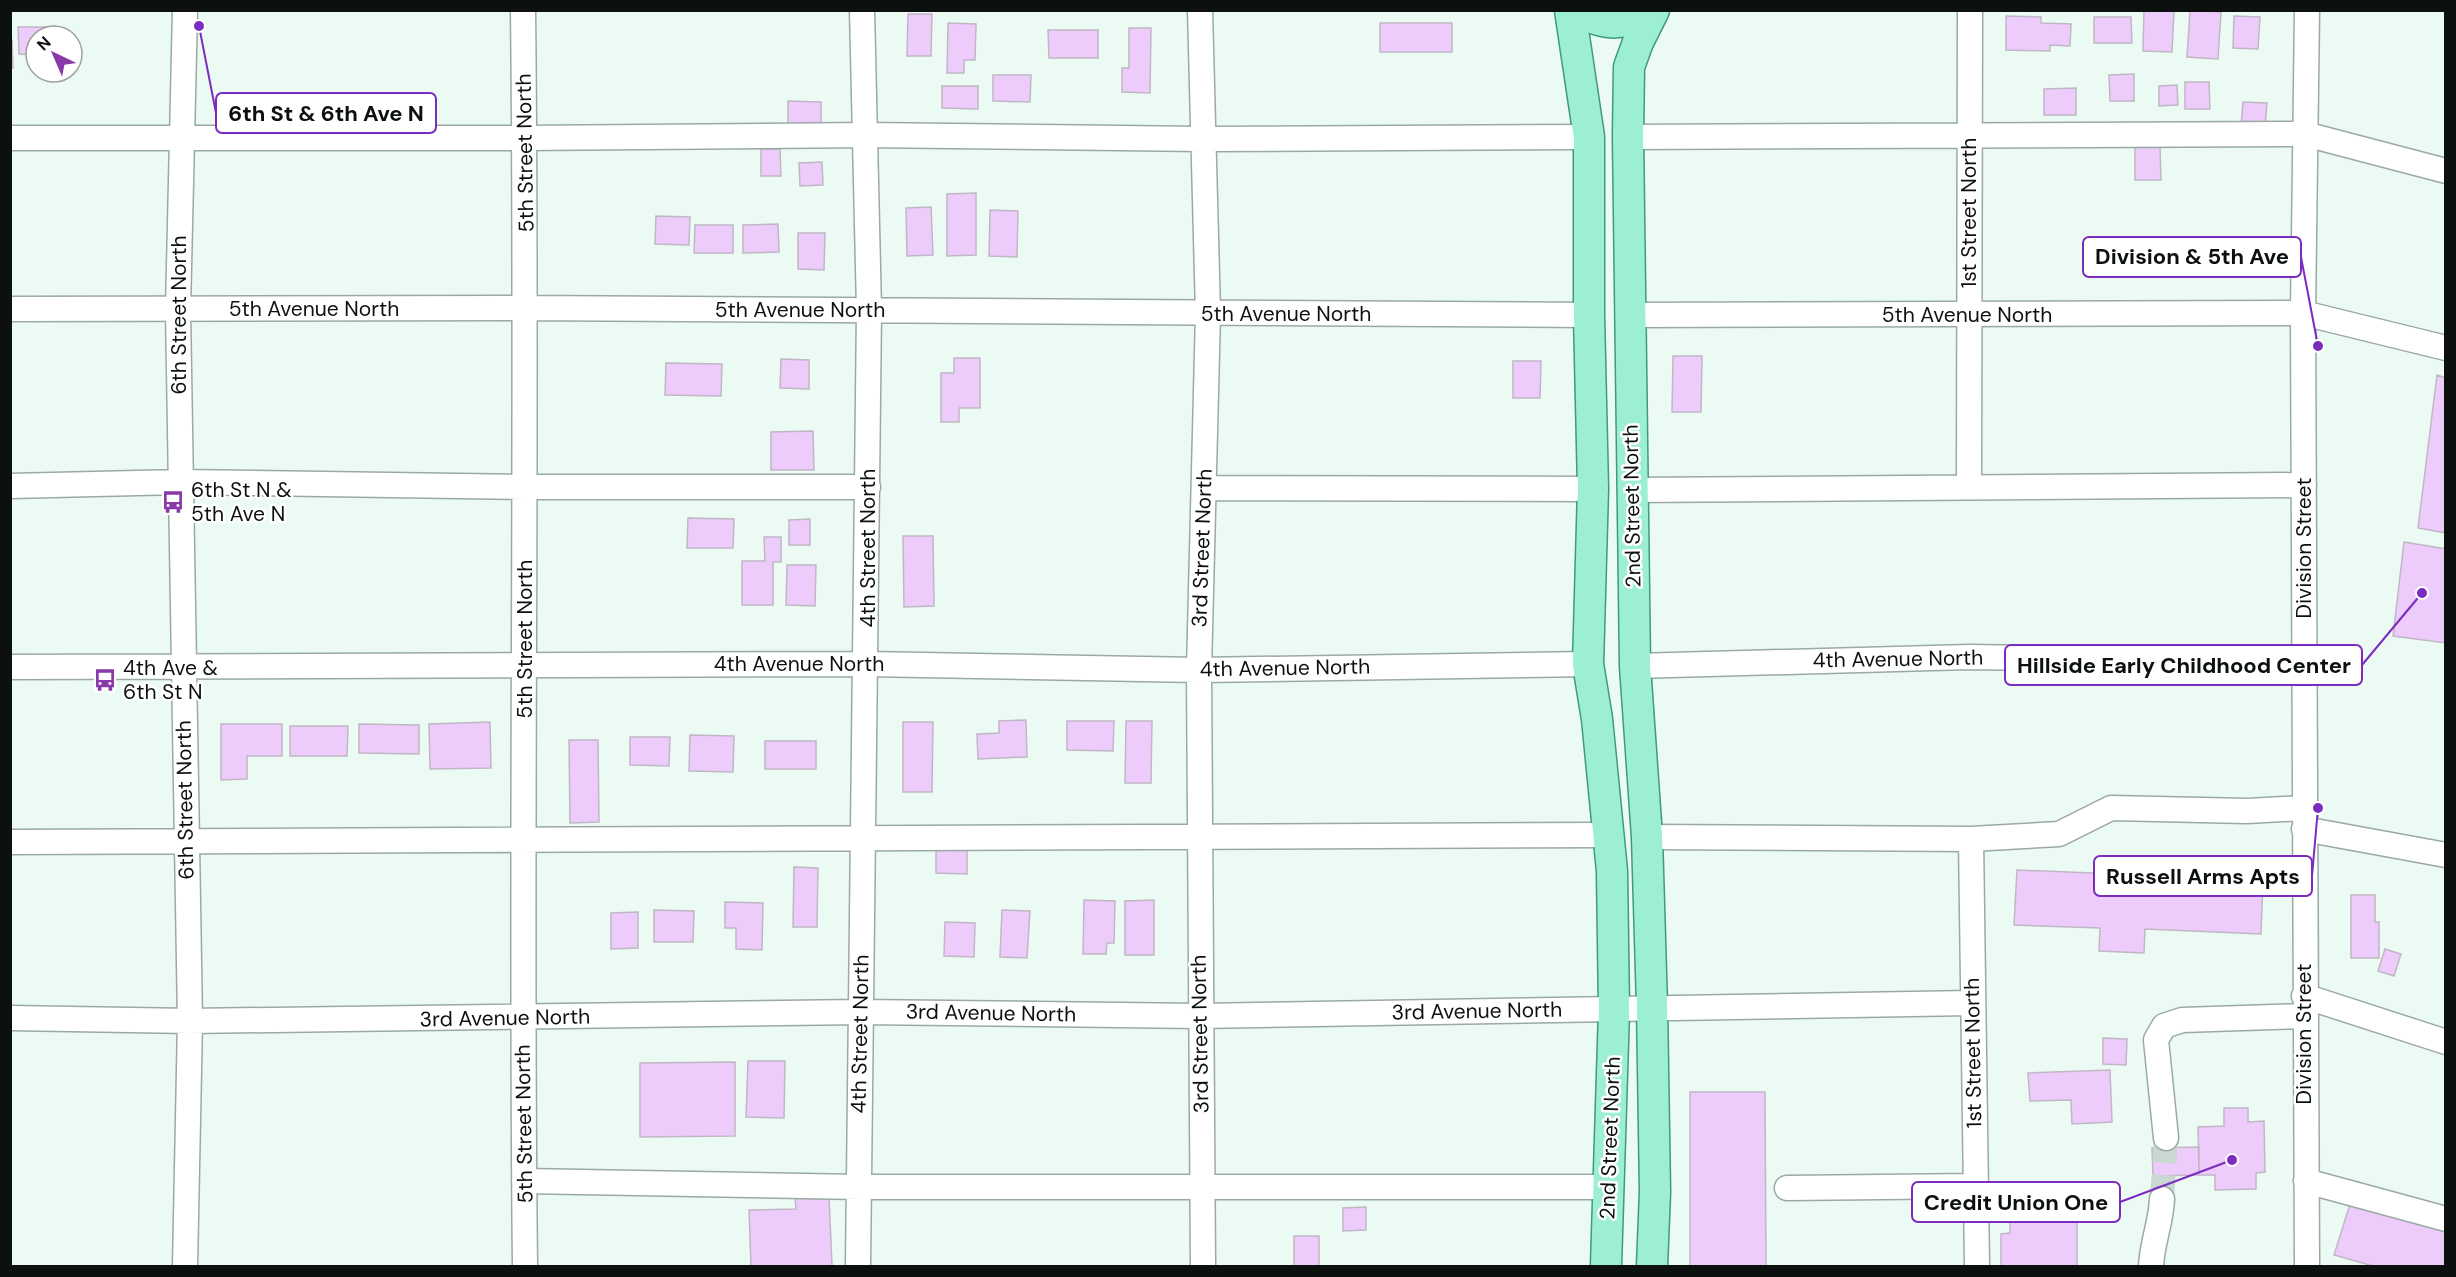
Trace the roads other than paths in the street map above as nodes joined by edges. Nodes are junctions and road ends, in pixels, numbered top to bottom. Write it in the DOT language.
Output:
graph roads {
  1 [pos="185,10"];
  2 [pos="523,10"];
  3 [pos="862,10"];
  4 [pos="1200,10"];
  5 [pos="1570,10"];
  6 [pos="1578,10"];
  7 [pos="1653,10"];
  8 [pos="1970,10"];
  9 [pos="2307,10"];
  10 [pos="2305,134"];
  11 [pos="865,135"];
  12 [pos="1969,136"];
  13 [pos="1589,137"];
  14 [pos="1628,137"];
  15 [pos="10,138"];
  16 [pos="182,138"];
  17 [pos="525,138"];
  18 [pos="1202,139"];
  19 [pos="2445,171"];
  20 [pos="526,308"];
  21 [pos="10,309"];
  22 [pos="178,310"];
  23 [pos="869,310"];
  24 [pos="1208,313"];
  25 [pos="2303,313"];
  26 [pos="1589,315"];
  27 [pos="1630,315"];
  28 [pos="1968,315"];
  29 [pos="2445,348"];
  30 [pos="180,482"];
  31 [pos="2304,485"];
  32 [pos="10,486"];
  33 [pos="526,487"];
  34 [pos="868,487"];
  35 [pos="1969,487"];
  36 [pos="1204,488"];
  37 [pos="1593,489"];
  38 [pos="1630,490"];
  39 [pos="2304,662"];
  40 [pos="867,664"];
  41 [pos="1588,664"];
  42 [pos="525,666"];
  43 [pos="1635,666"];
  44 [pos="10,667"];
  45 [pos="183,667"];
  46 [pos="1199,670"];
  47 [pos="2304,819"];
  48 [pos="1607,835"];
  49 [pos="863,837"];
  50 [pos="1199,837"];
  51 [pos="1647,837"];
  52 [pos="1971,839"];
  53 [pos="524,840"];
  54 [pos="186,841"];
  55 [pos="10,842"];
  56 [pos="2445,855"];
  57 [pos="1971,1003"];
  58 [pos="1653,1006"];
  59 [pos="2304,1006"];
  60 [pos="1614,1010"];
  61 [pos="860,1012"];
  62 [pos="1200,1016"];
  63 [pos="10,1018"];
  64 [pos="522,1018"];
  65 [pos="190,1021"];
  66 [pos="2445,1042"];
  67 [pos="2166,1138"];
  68 [pos="524,1181"];
  69 [pos="2306,1181"];
  70 [pos="859,1186"];
  71 [pos="1202,1186"];
  72 [pos="1975,1186"];
  73 [pos="1608,1187"];
  74 [pos="1787,1188"];
  75 [pos="2162,1199"];
  76 [pos="2445,1219"];
  77 [pos="185,1266"];
  78 [pos="525,1266"];
  79 [pos="858,1266"];
  80 [pos="1203,1266"];
  81 [pos="1606,1266"];
  82 [pos="1652,1266"];
  83 [pos="1977,1266"];
  84 [pos="2151,1266"];
  85 [pos="2307,1266"];
  1 -- 16 [label="street, 6th Street North"];
  2 -- 17 [label="street, 5th Street North"];
  3 -- 11 [label="street, 4th Street North"];
  4 -- 18 [label="street, 3rd Street North"];
  5 -- 13 [label="main road, 2nd Street North"];
  6 -- 7 [label="main road"];
  7 -- 14 [label="main road, 2nd Street North"];
  8 -- 12 [label="street, 1st Street North"];
  9 -- 10 [label="street, Division Street"];
  10 -- 12 [label="street"];
  10 -- 19 [label="street"];
  10 -- 25 [label="street, Division Street"];
  11 -- 17 [label="street"];
  11 -- 18 [label="street"];
  11 -- 23 [label="street, 4th Street North"];
  12 -- 14 [label="street"];
  12 -- 28 [label="street, 1st Street North"];
  13 -- 18 [label="street"];
  13 -- 26 [label="main road, 2nd Street North"];
  14 -- 27 [label="main road, 2nd Street North"];
  15 -- 16 [label="street"];
  16 -- 17 [label="street"];
  16 -- 22 [label="street, 6th Street North"];
  17 -- 20 [label="street, 5th Street North"];
  18 -- 24 [label="street, 3rd Street North"];
  20 -- 22 [label="street, 5th Avenue North"];
  20 -- 23 [label="street, 5th Avenue North"];
  20 -- 33 [label="street, 5th Street North"];
  21 -- 22 [label="street, 5th Avenue North"];
  22 -- 30 [label="street, 6th Street North"];
  23 -- 24 [label="street, 5th Avenue North"];
  23 -- 34 [label="street, 4th Street North"];
  24 -- 26 [label="street, 5th Avenue North"];
  24 -- 36 [label="street, 3rd Street North"];
  25 -- 28 [label="street, 5th Avenue North"];
  25 -- 29 [label="street, 5th Avenue North"];
  25 -- 31 [label="street, Division Street"];
  26 -- 37 [label="main road, 2nd Street North"];
  27 -- 28 [label="street, 5th Avenue North"];
  27 -- 38 [label="main road, 2nd Street North"];
  28 -- 35 [label="street, 1st Street North"];
  30 -- 32 [label="street"];
  30 -- 33 [label="street"];
  30 -- 45 [label="street, 6th Street North"];
  31 -- 35 [label="street"];
  31 -- 39 [label="street, Division Street"];
  33 -- 34 [label="street"];
  33 -- 42 [label="street, 5th Street North"];
  34 -- 40 [label="street, 4th Street North"];
  35 -- 38 [label="street"];
  36 -- 37 [label="street"];
  36 -- 46 [label="street, 3rd Street North"];
  37 -- 41 [label="main road, 2nd Street North"];
  38 -- 43 [label="main road, 2nd Street North"];
  39 -- 43 [label="street, 4th Avenue North"];
  39 -- 47 [label="street, Division Street"];
  40 -- 42 [label="street, 4th Avenue North"];
  40 -- 46 [label="street, 4th Avenue North"];
  40 -- 49 [label="street, 4th Street North"];
  41 -- 46 [label="street, 4th Avenue North"];
  41 -- 48 [label="main road, 2nd Street North"];
  42 -- 45 [label="street, 4th Avenue North"];
  42 -- 53 [label="street, 5th Street North"];
  43 -- 51 [label="main road, 2nd Street North"];
  44 -- 45 [label="street, 4th Avenue North"];
  45 -- 54 [label="street, 6th Street North"];
  46 -- 50 [label="street, 3rd Street North"];
  47 -- 52 [label="street"];
  47 -- 56 [label="street"];
  47 -- 59 [label="street, Division Street"];
  48 -- 50 [label="street"];
  48 -- 60 [label="main road, 2nd Street North"];
  49 -- 50 [label="street"];
  49 -- 53 [label="street"];
  49 -- 61 [label="street, 4th Street North"];
  50 -- 62 [label="street, 3rd Street North"];
  51 -- 52 [label="street"];
  51 -- 58 [label="main road, 2nd Street North"];
  52 -- 57 [label="street, 1st Street North"];
  53 -- 54 [label="street"];
  53 -- 64 [label="street, 5th Street North"];
  54 -- 55 [label="street"];
  54 -- 65 [label="street, 6th Street North"];
  57 -- 58 [label="street, 3rd Avenue North"];
  57 -- 72 [label="street, 1st Street North"];
  58 -- 60 [label="street, 3rd Avenue North"];
  58 -- 82 [label="main road, 2nd Street North"];
  59 -- 66 [label="street"];
  59 -- 67 [label="street"];
  59 -- 69 [label="street, Division Street"];
  60 -- 62 [label="street, 3rd Avenue North"];
  60 -- 73 [label="main road, 2nd Street North"];
  61 -- 62 [label="street, 3rd Avenue North"];
  61 -- 64 [label="street, 3rd Avenue North"];
  61 -- 70 [label="street, 4th Street North"];
  62 -- 71 [label="street, 3rd Street North"];
  63 -- 65 [label="street, 3rd Avenue North"];
  64 -- 65 [label="street, 3rd Avenue North"];
  64 -- 68 [label="street, 5th Street North"];
  65 -- 77 [label="street, 6th Street North"];
  68 -- 70 [label="street"];
  68 -- 78 [label="street, 5th Street North"];
  69 -- 76 [label="street"];
  69 -- 85 [label="street, Division Street"];
  70 -- 71 [label="street"];
  70 -- 79 [label="street, 4th Street North"];
  71 -- 73 [label="street"];
  71 -- 80 [label="street, 3rd Street North"];
  72 -- 74 [label="street"];
  72 -- 83 [label="street, 1st Street North"];
  73 -- 81 [label="main road, 2nd Street North"];
  75 -- 84 [label="street"];
}
